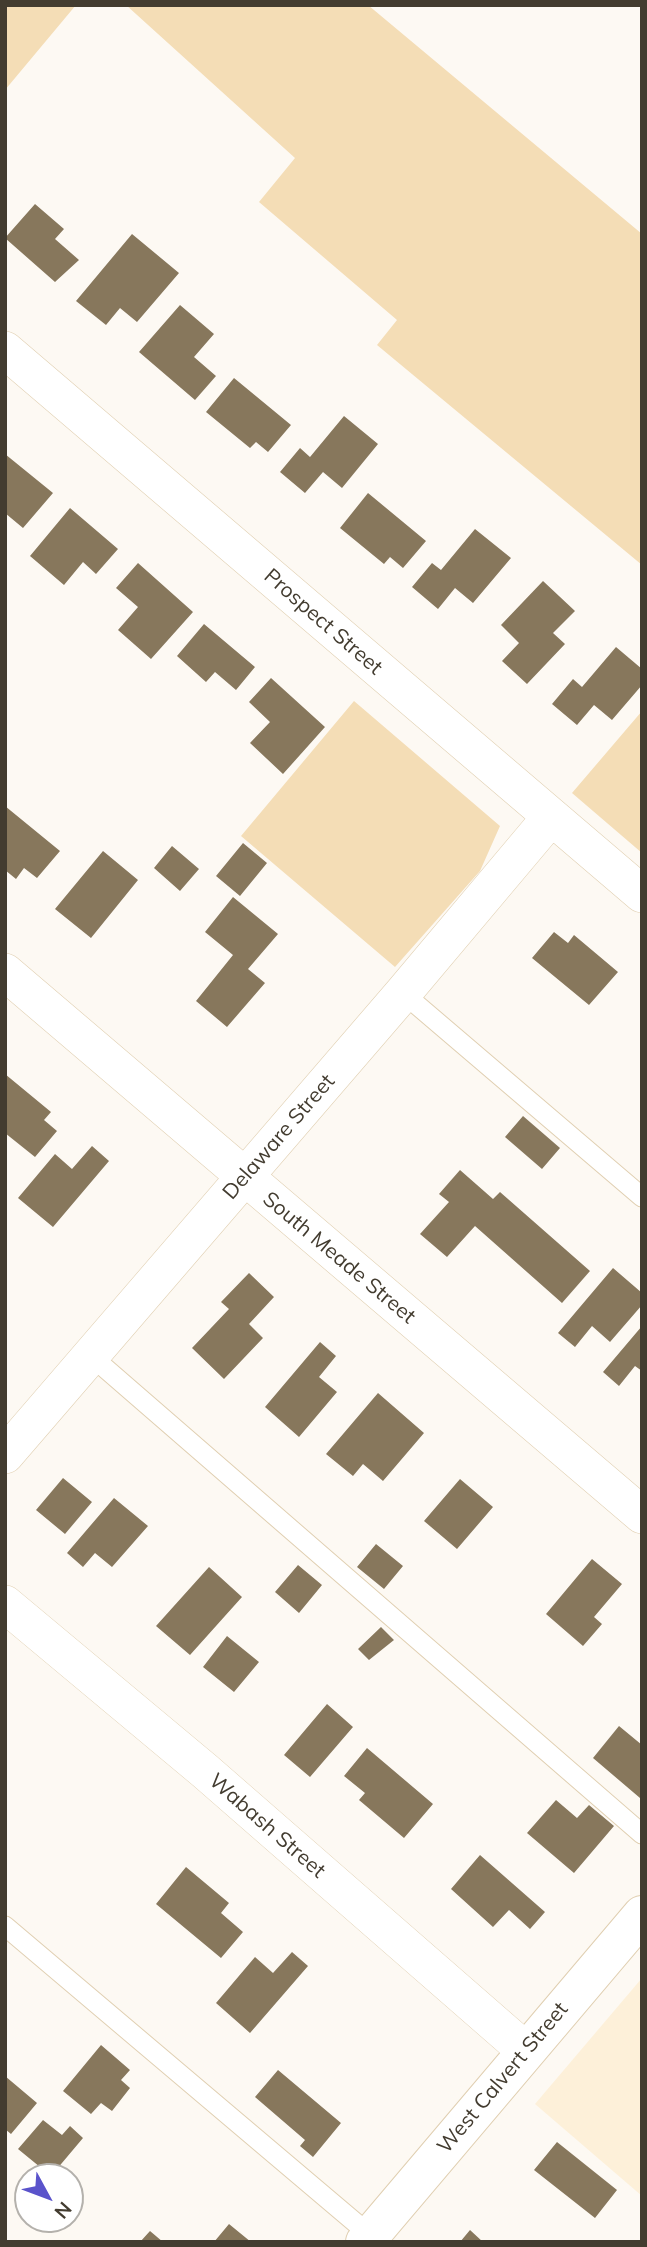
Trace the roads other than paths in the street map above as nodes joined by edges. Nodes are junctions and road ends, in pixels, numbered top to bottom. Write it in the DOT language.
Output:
graph roads {
  1 [pos="5,350"];
  2 [pos="551,817"];
  3 [pos="642,894"];
  4 [pos="5,972"];
  5 [pos="403,993"];
  6 [pos="244,1177"];
  7 [pos="642,1197"];
  8 [pos="90,1355"];
  9 [pos="5,1455"];
  10 [pos="642,1516"];
  11 [pos="5,1604"];
  12 [pos="642,1834"];
  13 [pos="642,1915"];
  14 [pos="5,1926"];
  15 [pos="526,2051"];
  16 [pos="368,2238"];
  1 -- 2 [label="street, Prospect Street"];
  2 -- 3 [label="street, Prospect Street"];
  2 -- 5 [label="street, Delaware Street"];
  4 -- 6 [label="street, South Meade Street"];
  5 -- 6 [label="street, Delaware Street"];
  5 -- 7 [label="lane"];
  6 -- 8 [label="street, Delaware Street"];
  6 -- 10 [label="street, South Meade Street"];
  8 -- 9 [label="street, Delaware Street"];
  8 -- 12 [label="lane"];
  11 -- 15 [label="street, Wabash Street"];
  13 -- 15 [label="street, West Calvert Street"];
  14 -- 16 [label="lane"];
  15 -- 16 [label="street, West Calvert Street"];
}
